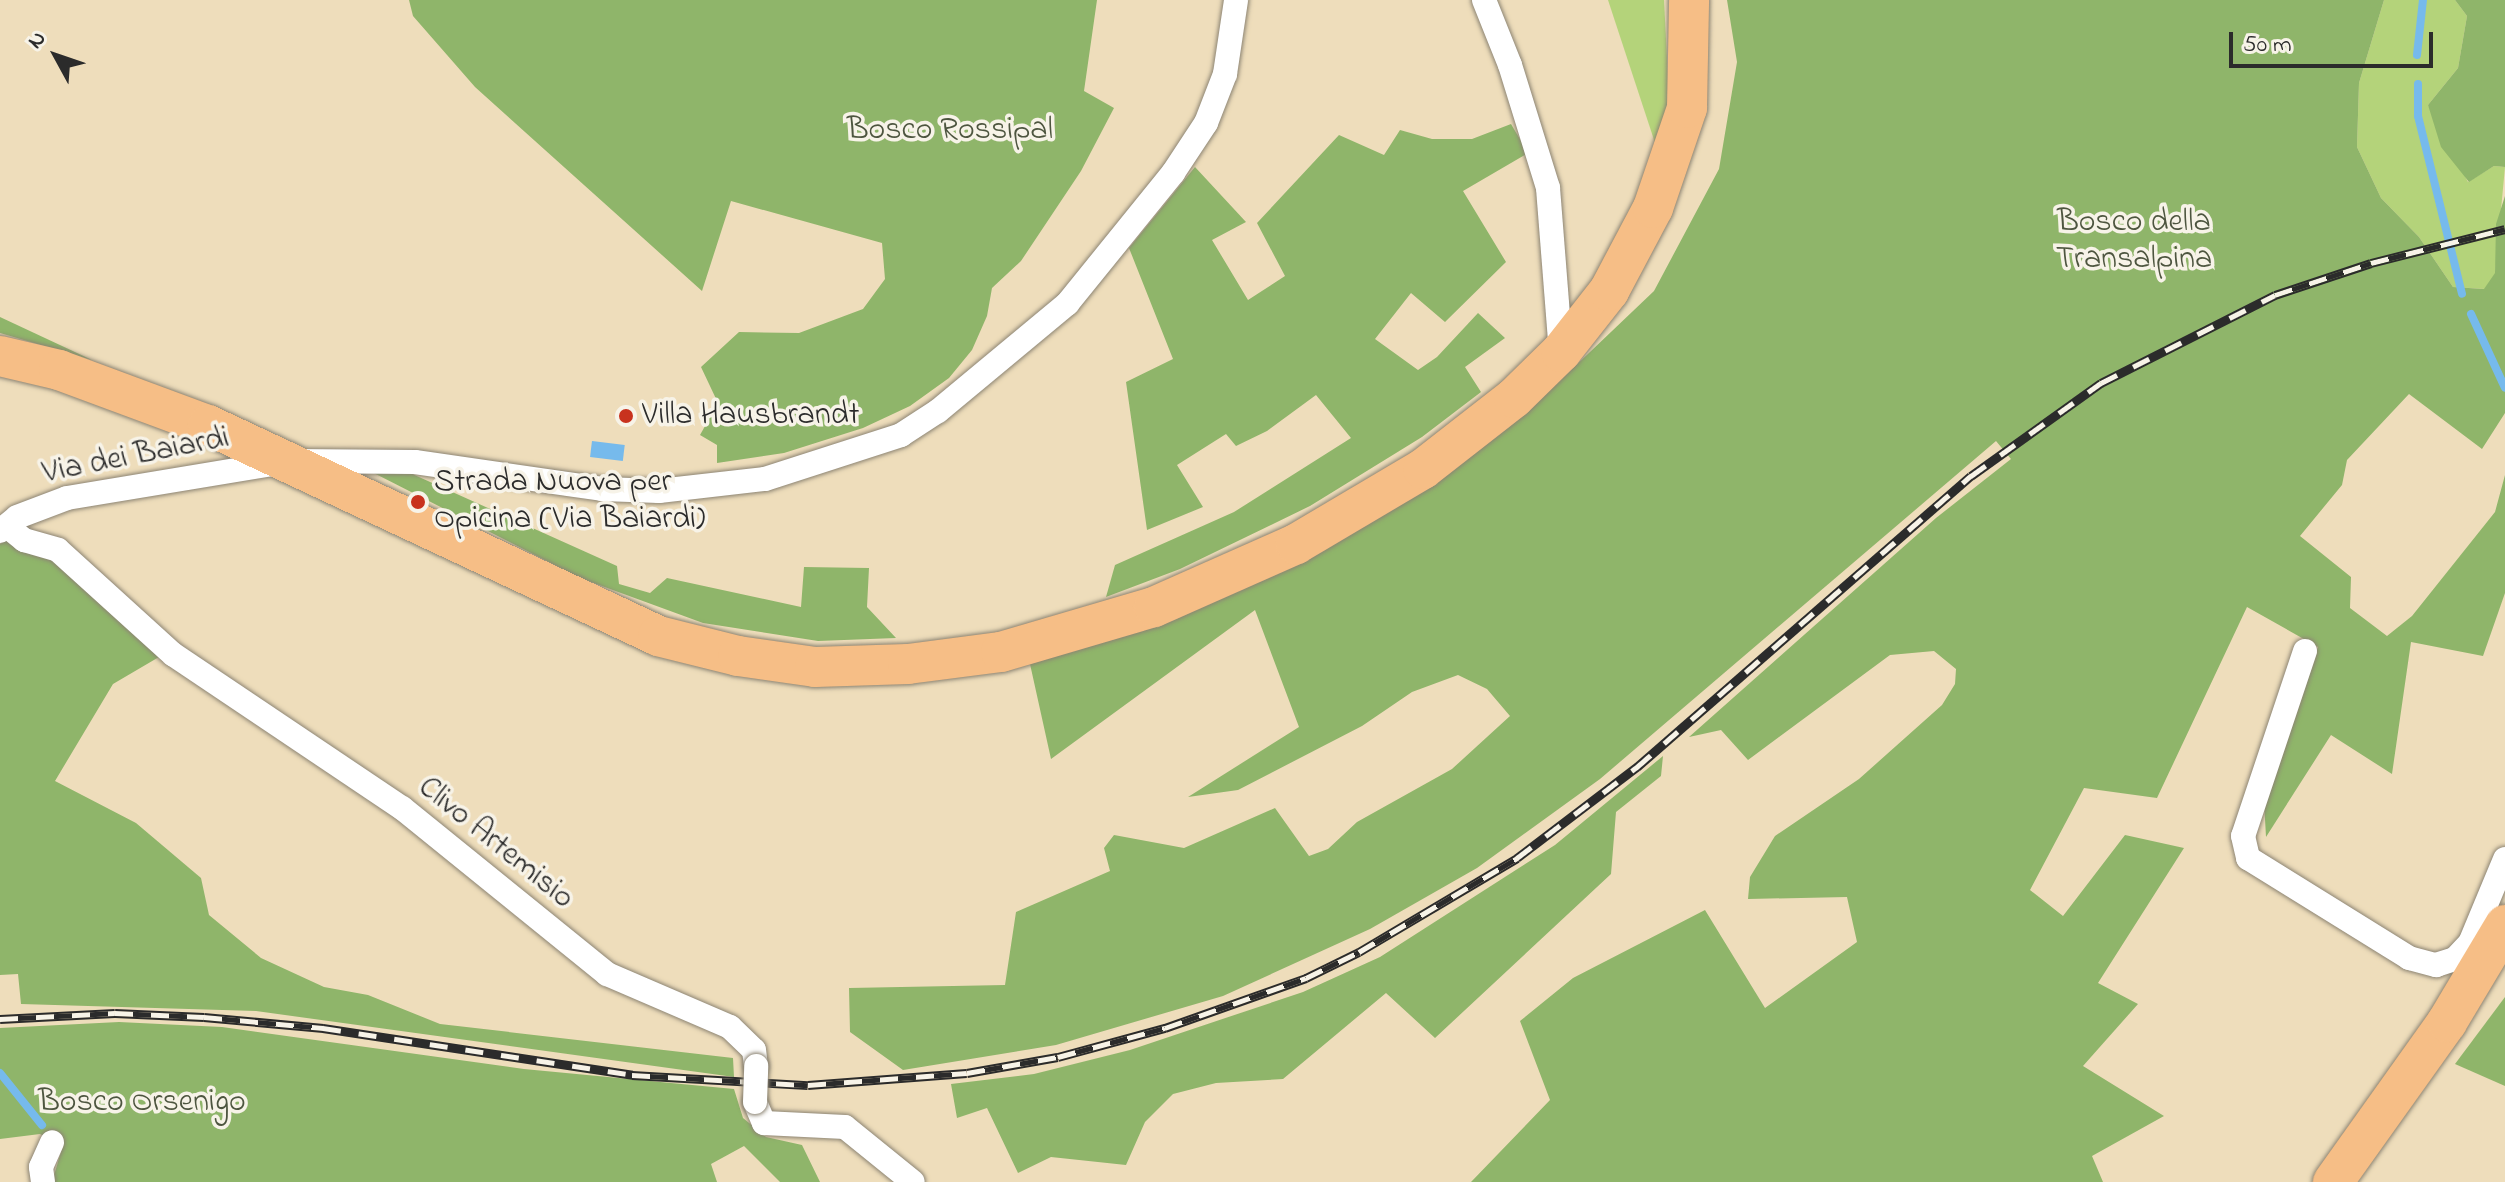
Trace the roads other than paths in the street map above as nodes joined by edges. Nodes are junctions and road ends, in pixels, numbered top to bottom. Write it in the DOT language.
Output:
graph roads {
  1 [pos="1236,0"];
  2 [pos="1484,0"];
  3 [pos="1689,0"];
  4 [pos="1561,352"];
  5 [pos="0,356"];
  6 [pos="291,461"];
  7 [pos="4,529"];
  8 [pos="2305,651"];
  9 [pos="2505,859"];
  10 [pos="2505,925"];
  11 [pos="52,1142"];
  12 [pos="43,1182"];
  13 [pos="913,1182"];
  14 [pos="2333,1182"];
  1 -- 6 [label="street, Via dei Baiardi"];
  2 -- 4 [label="street"];
  3 -- 4 [label="main road"];
  4 -- 6 [label="main road"];
  5 -- 6 [label="main road"];
  6 -- 7 [label="street, Via dei Baiardi"];
  7 -- 13 [label="street, Clivo Artemisio, bridge"];
  8 -- 9 [label="street"];
  10 -- 14 [label="main road"];
  11 -- 12 [label="street"];
}
